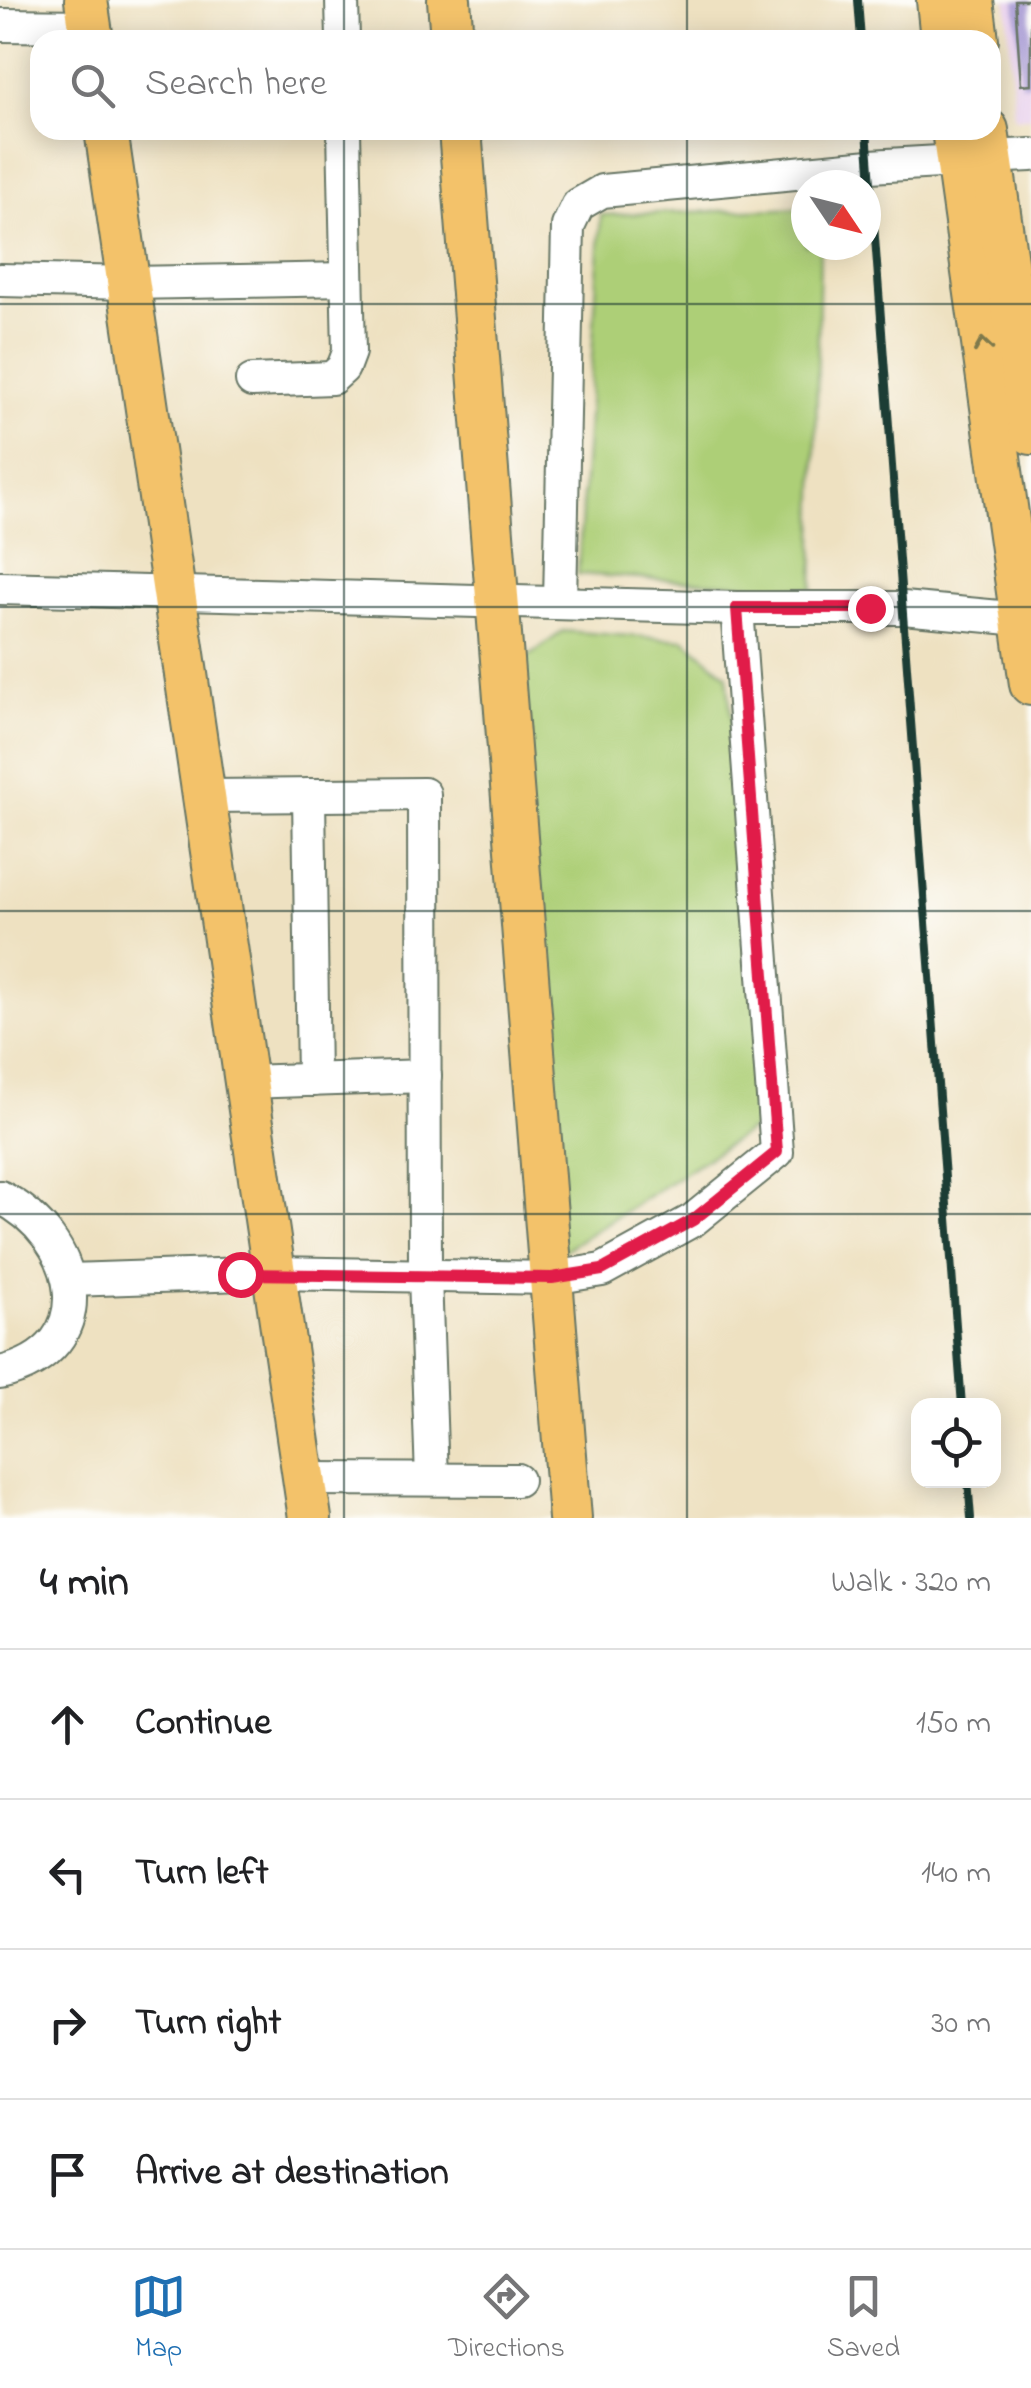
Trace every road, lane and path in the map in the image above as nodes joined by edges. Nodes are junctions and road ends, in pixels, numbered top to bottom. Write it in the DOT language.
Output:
graph roads {
  1 [pos="342,0"];
  2 [pos="449,0"];
  3 [pos="938,0"];
  4 [pos="972,0"];
  5 [pos="90,22"];
  6 [pos="0,25"];
  7 [pos="342,30"];
  8 [pos="451,30"];
  9 [pos="941,30"];
  10 [pos="975,30"];
  11 [pos="108,140"];
  12 [pos="344,140"];
  13 [pos="461,140"];
  14 [pos="984,147"];
  15 [pos="346,279"];
  16 [pos="0,280"];
  17 [pos="130,284"];
  18 [pos="252,381"];
  19 [pos="1018,424"];
  20 [pos="0,588"];
  21 [pos="176,592"];
  22 [pos="499,600"];
  23 [pos="560,602"];
  24 [pos="737,608"];
  25 [pos="1021,620"];
  26 [pos="1031,684"];
  27 [pos="309,795"];
  28 [pos="206,796"];
  29 [pos="425,1076"];
  30 [pos="313,1080"];
  31 [pos="246,1082"];
  32 [pos="0,1197"];
  33 [pos="274,1272"];
  34 [pos="426,1276"];
  35 [pos="552,1278"];
  36 [pos="70,1280"];
  37 [pos="0,1372"];
  38 [pos="432,1479"];
  39 [pos="516,1480"];
  40 [pos="307,1499"];
  41 [pos="570,1518"];
  1 -- 7 [label="street"];
  2 -- 8 [label="main road"];
  3 -- 9 [label="main road"];
  4 -- 10 [label="main road"];
  5 -- 6 [label="street"];
  11 -- 17 [label="main road"];
  12 -- 15 [label="street"];
  13 -- 22 [label="main road"];
  14 -- 19 [label="main road"];
  14 -- 23 [label="street"];
  15 -- 17 [label="street"];
  15 -- 18 [label="street"];
  16 -- 17 [label="street"];
  17 -- 21 [label="main road"];
  19 -- 25 [label="main road"];
  20 -- 21 [label="street"];
  21 -- 22 [label="street"];
  21 -- 28 [label="main road"];
  22 -- 23 [label="street"];
  22 -- 35 [label="main road"];
  23 -- 24 [label="street"];
  24 -- 25 [label="street"];
  24 -- 35 [label="street"];
  25 -- 26 [label="main road"];
  27 -- 28 [label="street"];
  27 -- 29 [label="street"];
  27 -- 30 [label="street"];
  28 -- 31 [label="main road"];
  29 -- 30 [label="street"];
  29 -- 34 [label="street"];
  30 -- 31 [label="street"];
  31 -- 33 [label="main road"];
  32 -- 36 [label="street"];
  33 -- 34 [label="street"];
  33 -- 36 [label="street"];
  33 -- 40 [label="main road"];
  34 -- 35 [label="street"];
  34 -- 38 [label="street"];
  35 -- 41 [label="main road"];
  36 -- 37 [label="street"];
  38 -- 39 [label="street"];
  38 -- 40 [label="street"];
}
